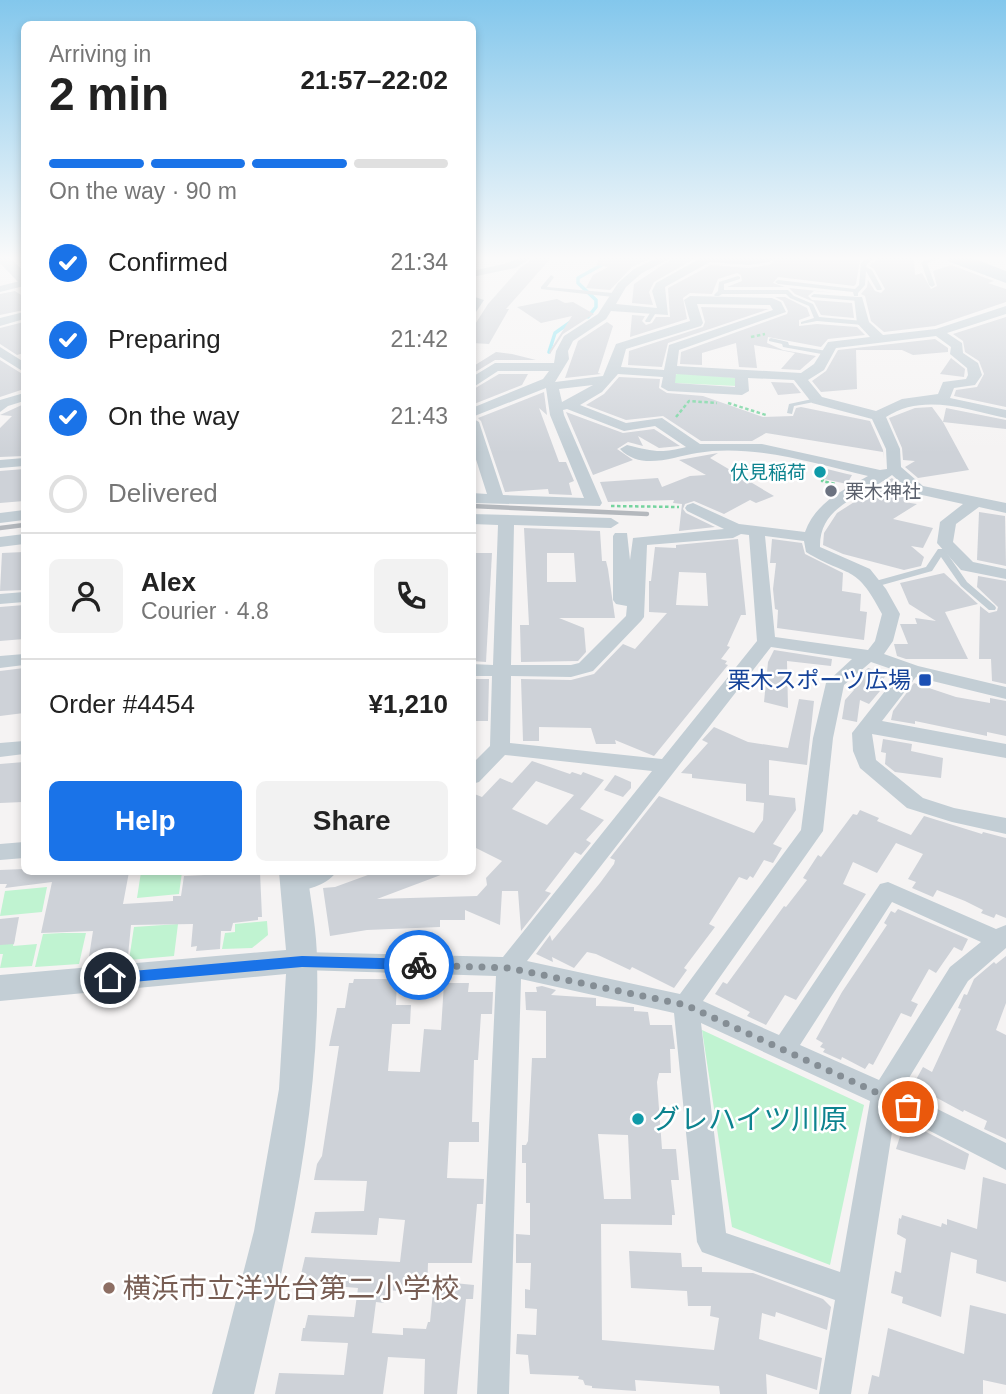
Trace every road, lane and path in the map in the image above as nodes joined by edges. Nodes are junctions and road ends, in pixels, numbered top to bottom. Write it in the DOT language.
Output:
graph roads {
  1 [pos="594,323"];
  2 [pos="697,323"];
  3 [pos="747,323"];
  4 [pos="863,323"];
  5 [pos="966,323"];
  6 [pos="938,332"];
  7 [pos="719,335"];
  8 [pos="751,337"];
  9 [pos="880,339"];
  10 [pos="771,340"];
  11 [pos="827,353"];
  12 [pos="3,357"];
  13 [pos="21,366"];
  14 [pos="558,367"];
  15 [pos="671,372"];
  16 [pos="609,375"];
  17 [pos="804,377"];
  18 [pos="476,382"];
  19 [pos="550,384"];
  20 [pos="476,386"];
  21 [pos="513,397"];
  22 [pos="21,398"];
  23 [pos="817,400"];
  24 [pos="928,400"];
  25 [pos="562,407"];
  26 [pos="0,408"];
  27 [pos="476,411"];
  28 [pos="790,413"];
  29 [pos="1006,414"];
  30 [pos="766,415"];
  31 [pos="878,416"];
  32 [pos="659,423"];
  33 [pos="476,435"];
  34 [pos="697,448"];
  35 [pos="627,449"];
  36 [pos="21,462"];
  37 [pos="0,464"];
  38 [pos="888,472"];
  39 [pos="476,498"];
  40 [pos="496,498"];
  41 [pos="594,503"];
  42 [pos="975,503"];
  43 [pos="611,506"];
  44 [pos="693,508"];
  45 [pos="1006,508"];
  46 [pos="21,515"];
  47 [pos="0,518"];
  48 [pos="476,519"];
  49 [pos="506,519"];
  50 [pos="735,528"];
  51 [pos="676,531"];
  52 [pos="757,532"];
  53 [pos="701,535"];
  54 [pos="810,537"];
  55 [pos="21,539"];
  56 [pos="0,542"];
  57 [pos="943,547"];
  58 [pos="1006,574"];
  59 [pos="875,584"];
  60 [pos="21,597"];
  61 [pos="0,600"];
  62 [pos="636,603"];
  63 [pos="992,608"];
  64 [pos="766,641"];
  65 [pos="870,655"];
  66 [pos="21,660"];
  67 [pos="0,662"];
  68 [pos="476,670"];
  69 [pos="502,670"];
  70 [pos="912,670"];
  71 [pos="1006,693"];
  72 [pos="869,724"];
  73 [pos="21,748"];
  74 [pos="500,748"];
  75 [pos="0,750"];
  76 [pos="1006,751"];
  77 [pos="666,766"];
  78 [pos="476,773"];
  79 [pos="1006,826"];
  80 [pos="21,850"];
  81 [pos="0,852"];
  82 [pos="305,876"];
  83 [pos="1003,937"];
  84 [pos="302,961"];
  85 [pos="509,968"];
  86 [pos="0,988"];
  87 [pos="686,1005"];
  88 [pos="784,1049"];
  89 [pos="884,1095"];
  90 [pos="1006,1157"];
  91 [pos="852,1292"];
  92 [pos="233,1394"];
  93 [pos="493,1394"];
  94 [pos="835,1394"];
  1 -- 14 [label="street"];
  2 -- 7 [label="street"];
  2 -- 16 [label="street"];
  3 -- 7 [label="street"];
  4 -- 9 [label="street"];
  5 -- 6 [label="street"];
  6 -- 9 [label="street"];
  6 -- 24 [label="street"];
  7 -- 8 [label="street"];
  7 -- 15 [label="street"];
  9 -- 11 [label="street"];
  10 -- 11 [label="lane"];
  11 -- 17 [label="street"];
  12 -- 13 [label="street"];
  14 -- 18 [label="street"];
  14 -- 19 [label="street"];
  15 -- 16 [label="street"];
  15 -- 17 [label="street"];
  16 -- 19 [label="street"];
  16 -- 25 [label="street"];
  17 -- 23 [label="street"];
  19 -- 21 [label="street"];
  19 -- 25 [label="street"];
  20 -- 21 [label="street"];
  21 -- 27 [label="street"];
  22 -- 26 [label="street"];
  23 -- 28 [label="lane"];
  23 -- 31 [label="street"];
  24 -- 29 [label="street"];
  24 -- 31 [label="street"];
  25 -- 32 [label="street"];
  25 -- 41 [label="street"];
  30 -- 32 [label="path"];
  31 -- 38 [label="street"];
  32 -- 34 [label="street"];
  33 -- 40 [label="street"];
  34 -- 35 [label="street"];
  34 -- 38 [label="street"];
  36 -- 37 [label="street"];
  38 -- 42 [label="street"];
  38 -- 54 [label="street"];
  39 -- 40 [label="street"];
  40 -- 41 [label="street"];
  41 -- 43 [label="street"];
  42 -- 45 [label="street"];
  42 -- 57 [label="street"];
  43 -- 44 [label="path"];
  44 -- 50 [label="street"];
  46 -- 47 [label="street"];
  48 -- 49 [label="street"];
  49 -- 62 [label="street"];
  49 -- 69 [label="street"];
  50 -- 52 [label="street"];
  50 -- 53 [label="street"];
  51 -- 53 [label="street"];
  52 -- 54 [label="street"];
  52 -- 64 [label="street"];
  53 -- 62 [label="street"];
  54 -- 59 [label="street"];
  55 -- 56 [label="street"];
  57 -- 58 [label="street"];
  57 -- 59 [label="lane"];
  57 -- 63 [label="lane"];
  59 -- 65 [label="street"];
  60 -- 61 [label="street"];
  62 -- 69 [label="street"];
  64 -- 65 [label="street"];
  64 -- 77 [label="street"];
  65 -- 70 [label="street"];
  65 -- 87 [label="street"];
  66 -- 67 [label="street"];
  68 -- 69 [label="street"];
  69 -- 74 [label="street"];
  70 -- 71 [label="street"];
  70 -- 72 [label="street"];
  72 -- 76 [label="street"];
  72 -- 79 [label="street"];
  73 -- 75 [label="street"];
  74 -- 77 [label="street"];
  74 -- 78 [label="street"];
  77 -- 85 [label="street"];
  80 -- 81 [label="street"];
  82 -- 84 [label="street"];
  83 -- 88 [label="street"];
  83 -- 89 [label="street"];
  84 -- 85 [label="street"];
  84 -- 86 [label="street"];
  84 -- 92 [label="street"];
  85 -- 87 [label="street"];
  85 -- 93 [label="street"];
  87 -- 88 [label="street"];
  87 -- 91 [label="street"];
  88 -- 89 [label="street"];
  89 -- 90 [label="street"];
  89 -- 91 [label="street"];
  91 -- 94 [label="street"];
}
